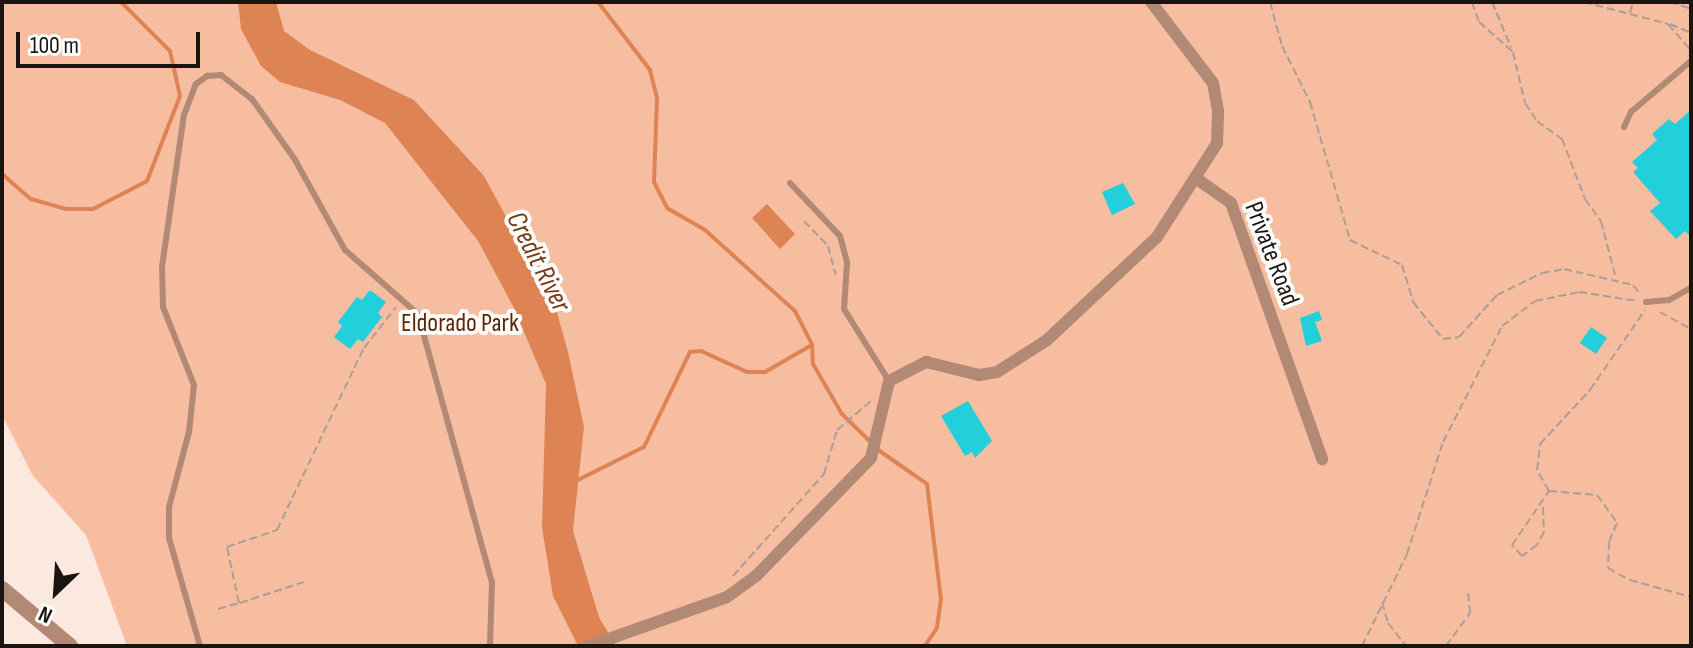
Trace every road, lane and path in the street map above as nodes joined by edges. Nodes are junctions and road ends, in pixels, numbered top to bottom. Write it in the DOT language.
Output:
graph roads {
  1 [pos="1151,2"];
  2 [pos="1270,2"];
  3 [pos="1472,2"];
  4 [pos="1492,2"];
  5 [pos="1584,2"];
  6 [pos="1633,2"];
  7 [pos="1670,2"];
  8 [pos="1691,9"];
  9 [pos="1630,14"];
  10 [pos="1668,24"];
  11 [pos="1691,33"];
  12 [pos="1691,50"];
  13 [pos="1513,52"];
  14 [pos="1691,61"];
  15 [pos="1624,127"];
  16 [pos="1197,179"];
  17 [pos="790,183"];
  18 [pos="804,221"];
  19 [pos="1617,280"];
  20 [pos="837,281"];
  21 [pos="1691,288"];
  22 [pos="402,300"];
  23 [pos="1646,302"];
  24 [pos="1691,329"];
  25 [pos="889,381"];
  26 [pos="873,397"];
  27 [pos="1322,459"];
  28 [pos="1549,491"];
  29 [pos="1543,507"];
  30 [pos="304,582"];
  31 [pos="727,584"];
  32 [pos="2,589"];
  33 [pos="1468,590"];
  34 [pos="1691,597"];
  35 [pos="1381,600"];
  36 [pos="239,603"];
  37 [pos="218,609"];
  38 [pos="70,646"];
  39 [pos="200,646"];
  40 [pos="490,646"];
  41 [pos="589,646"];
  42 [pos="1362,646"];
  43 [pos="1406,646"];
  44 [pos="1446,646"];
  1 -- 16 [label="street"];
  2 -- 19 [label="path"];
  3 -- 13 [label="path"];
  4 -- 13 [label="path"];
  5 -- 9 [label="path"];
  6 -- 9 [label="path"];
  7 -- 8 [label="path"];
  9 -- 10 [label="path"];
  10 -- 11 [label="path"];
  10 -- 12 [label="path"];
  13 -- 19 [label="path"];
  14 -- 15 [label="lane"];
  16 -- 25 [label="street"];
  16 -- 27 [label="street, Private Road"];
  17 -- 25 [label="lane"];
  18 -- 20 [label="path"];
  19 -- 23 [label="path"];
  21 -- 23 [label="lane"];
  22 -- 36 [label="path"];
  22 -- 39 [label="lane"];
  22 -- 40 [label="lane"];
  23 -- 24 [label="path"];
  23 -- 28 [label="path"];
  23 -- 35 [label="path"];
  25 -- 41 [label="street"];
  26 -- 31 [label="path"];
  28 -- 29 [label="path"];
  28 -- 34 [label="path"];
  29 -- 29 [label="path"];
  30 -- 36 [label="path"];
  32 -- 38 [label="street"];
  33 -- 44 [label="path"];
  35 -- 42 [label="path"];
  35 -- 43 [label="path"];
  36 -- 37 [label="path"];
}
